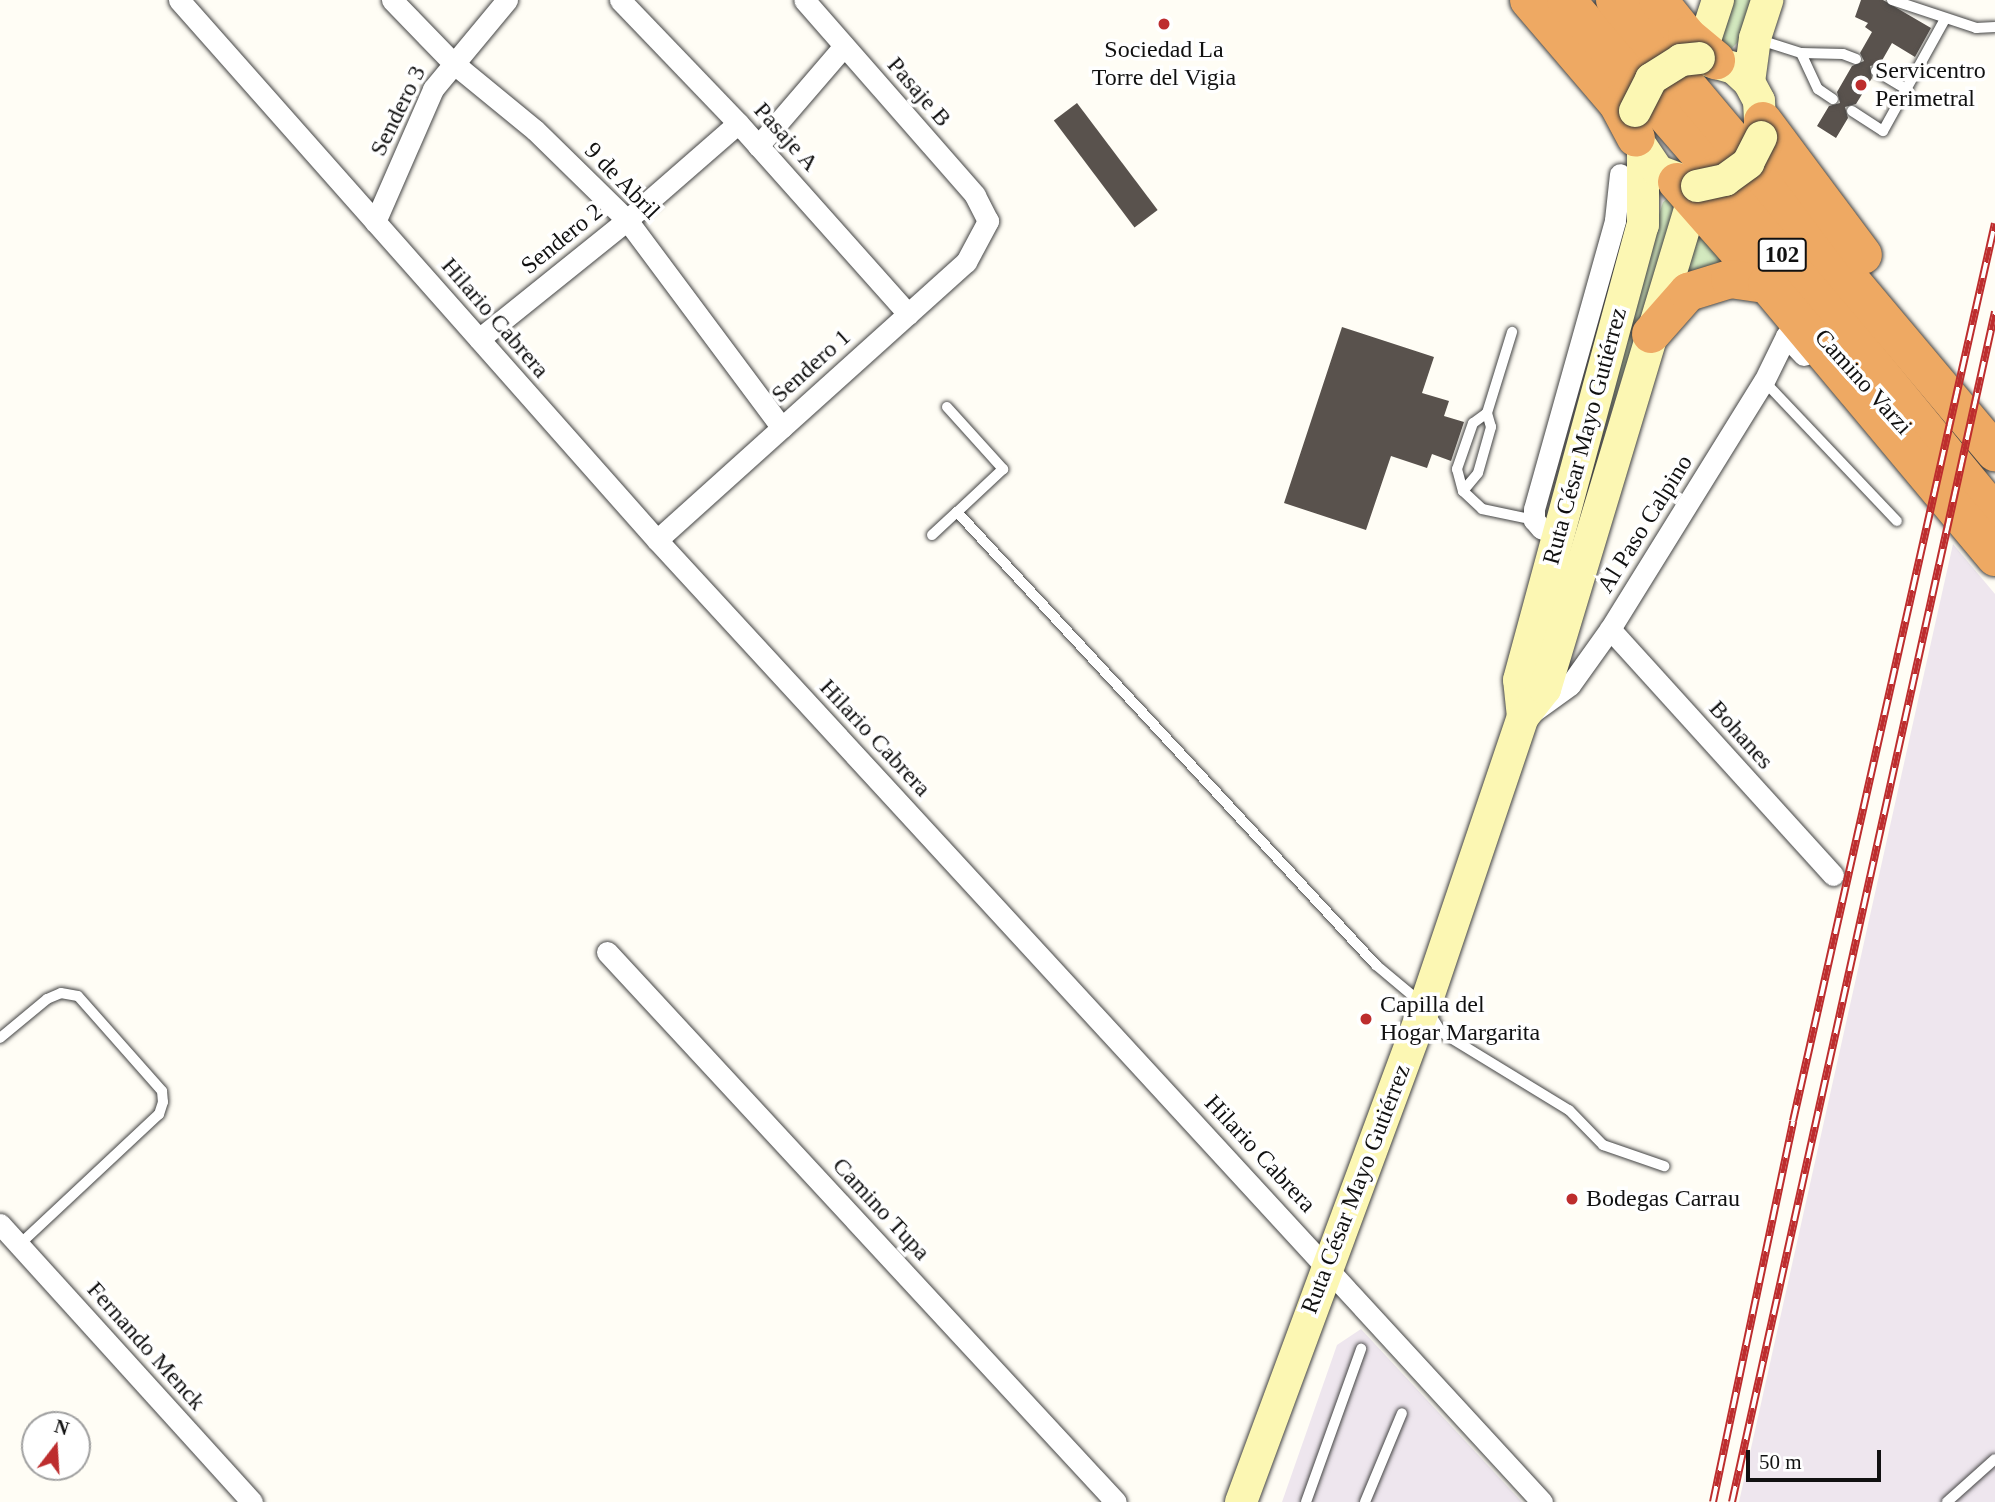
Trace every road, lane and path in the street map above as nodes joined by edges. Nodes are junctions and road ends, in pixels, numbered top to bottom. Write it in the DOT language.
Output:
graph roads {
  1 [pos="392,0"];
  2 [pos="508,0"];
  3 [pos="620,0"];
  4 [pos="804,0"];
  5 [pos="1529,0"];
  6 [pos="1566,0"];
  7 [pos="1615,0"];
  8 [pos="1658,0"];
  9 [pos="1718,0"];
  10 [pos="1767,0"];
  11 [pos="1892,0"];
  12 [pos="183,1"];
  13 [pos="1945,19"];
  14 [pos="1995,27"];
  15 [pos="1755,38"];
  16 [pos="844,46"];
  17 [pos="1801,53"];
  18 [pos="1705,56"];
  19 [pos="1856,59"];
  20 [pos="452,62"];
  21 [pos="1876,71"];
  22 [pos="1749,82"];
  23 [pos="1908,90"];
  24 [pos="1833,99"];
  25 [pos="1852,111"];
  26 [pos="738,122"];
  27 [pos="1762,129"];
  28 [pos="1634,144"];
  29 [pos="758,146"];
  30 [pos="1689,189"];
  31 [pos="627,220"];
  32 [pos="988,221"];
  33 [pos="375,222"];
  34 [pos="1767,284"];
  35 [pos="908,314"];
  36 [pos="1512,332"];
  37 [pos="1651,334"];
  38 [pos="1786,336"];
  39 [pos="479,338"];
  40 [pos="1764,381"];
  41 [pos="947,407"];
  42 [pos="1487,413"];
  43 [pos="1995,416"];
  44 [pos="782,428"];
  45 [pos="1995,453"];
  46 [pos="1900,464"];
  47 [pos="1463,491"];
  48 [pos="957,512"];
  49 [pos="1995,514"];
  50 [pos="1897,521"];
  51 [pos="1546,527"];
  52 [pos="932,535"];
  53 [pos="657,540"];
  54 [pos="1995,557"];
  55 [pos="1610,629"];
  56 [pos="1523,717"];
  57 [pos="1833,875"];
  58 [pos="607,952"];
  59 [pos="1425,1006"];
  60 [pos="0,1038"];
  61 [pos="1664,1166"];
  62 [pos="0,1224"];
  63 [pos="19,1245"];
  64 [pos="1325,1269"];
  65 [pos="1361,1349"];
  66 [pos="1402,1413"];
  67 [pos="1995,1459"];
  68 [pos="252,1502"];
  69 [pos="1116,1502"];
  70 [pos="1241,1502"];
  71 [pos="1306,1502"];
  72 [pos="1365,1502"];
  73 [pos="1542,1502"];
  74 [pos="1947,1502"];
  1 -- 20 [label="street, 9 de Abril"];
  2 -- 20 [label="street, Sendero 3"];
  3 -- 26 [label="street, Pasaje A"];
  4 -- 16 [label="street, Pasaje B"];
  5 -- 28 [label="highway"];
  6 -- 49 [label="highway, 102"];
  7 -- 45 [label="highway, 102"];
  8 -- 18 [label="highway"];
  9 -- 18 [label="main road"];
  10 -- 15 [label="main road"];
  11 -- 13 [label="lane"];
  12 -- 33 [label="street, Hilario Cabrera"];
  13 -- 14 [label="lane"];
  13 -- 23 [label="lane"];
  15 -- 17 [label="lane"];
  15 -- 22 [label="main road"];
  16 -- 29 [label="street"];
  16 -- 32 [label="street, Pasaje B"];
  17 -- 19 [label="lane"];
  17 -- 24 [label="lane"];
  18 -- 22 [label="main road"];
  18 -- 28 [label="main road, bridge"];
  20 -- 31 [label="street, 9 de Abril"];
  20 -- 33 [label="street, Sendero 3"];
  21 -- 23 [label="lane"];
  22 -- 27 [label="main road"];
  23 -- 25 [label="lane"];
  26 -- 29 [label="street, Pasaje A"];
  26 -- 31 [label="street, Sendero 2"];
  27 -- 30 [label="main road, bridge"];
  27 -- 43 [label="highway"];
  28 -- 30 [label="main road"];
  28 -- 51 [label="main road, Ruta César Mayo Gutiérrez"];
  29 -- 35 [label="street, Pasaje A"];
  30 -- 34 [label="highway"];
  30 -- 37 [label="main road, Ruta César Mayo Gutiérrez"];
  31 -- 39 [label="street, Sendero 2"];
  31 -- 44 [label="street, 9 de Abril"];
  32 -- 35 [label="street, Sendero 1"];
  33 -- 39 [label="street, Hilario Cabrera"];
  34 -- 37 [label="highway"];
  34 -- 54 [label="highway"];
  35 -- 44 [label="street, Sendero 1"];
  36 -- 42 [label="lane"];
  37 -- 56 [label="main road, Ruta César Mayo Gutiérrez"];
  38 -- 40 [label="street, Al Paso Calpino"];
  38 -- 46 [label="street, Camino Varzi"];
  39 -- 53 [label="street, Hilario Cabrera"];
  40 -- 50 [label="lane"];
  40 -- 55 [label="street, Al Paso Calpino"];
  41 -- 48 [label="lane"];
  42 -- 47 [label="lane"];
  42 -- 47 [label="lane"];
  44 -- 53 [label="street, Sendero 1"];
  47 -- 51 [label="lane"];
  48 -- 52 [label="lane"];
  48 -- 59 [label="lane"];
  51 -- 56 [label="main road, Ruta César Mayo Gutiérrez"];
  53 -- 64 [label="street, Hilario Cabrera"];
  55 -- 56 [label="street, Al Paso Calpino"];
  55 -- 57 [label="street, Bohanes"];
  56 -- 59 [label="main road, Ruta César Mayo Gutiérrez"];
  58 -- 69 [label="street, Camino Tupa"];
  59 -- 61 [label="lane"];
  59 -- 64 [label="main road, Ruta César Mayo Gutiérrez"];
  60 -- 63 [label="lane"];
  62 -- 63 [label="street, Fernando Menck"];
  63 -- 68 [label="street, Fernando Menck"];
  64 -- 70 [label="main road, Ruta César Mayo Gutiérrez"];
  64 -- 73 [label="street, Hilario Cabrera"];
  65 -- 71 [label="lane"];
  66 -- 72 [label="lane"];
  67 -- 74 [label="lane"];
}
